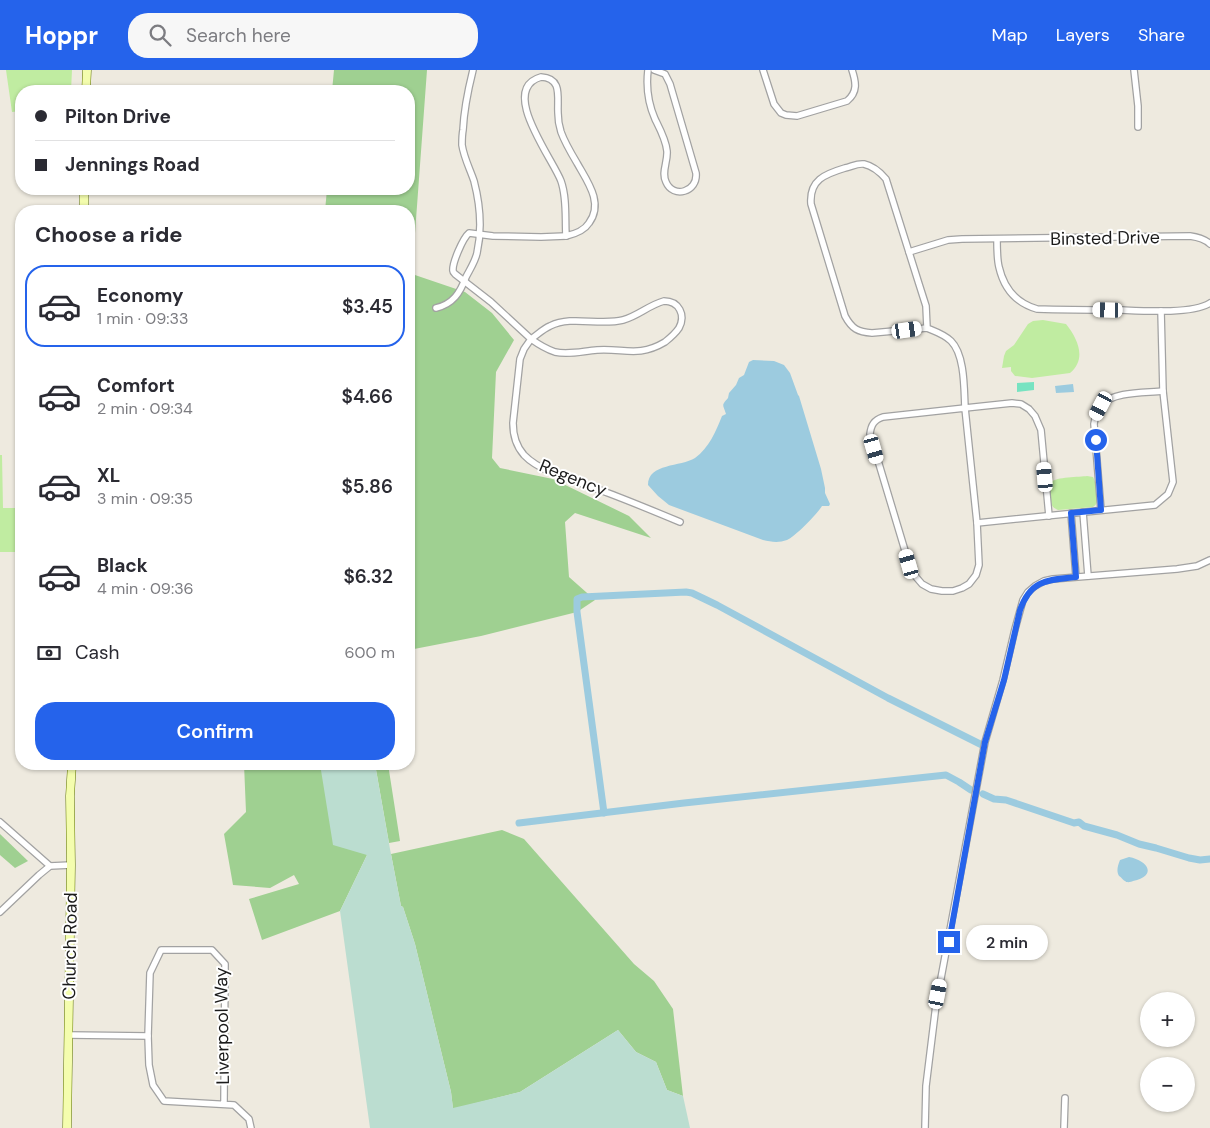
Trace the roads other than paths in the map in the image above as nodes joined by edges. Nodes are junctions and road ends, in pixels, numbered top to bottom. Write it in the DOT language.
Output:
graph roads {
  1 [pos="87,70"];
  2 [pos="473,70"];
  3 [pos="648,70"];
  4 [pos="654,70"];
  5 [pos="763,70"];
  6 [pos="852,70"];
  7 [pos="1134,70"];
  8 [pos="86,85"];
  9 [pos="1138,127"];
  10 [pos="479,234"];
  11 [pos="566,236"];
  12 [pos="997,240"];
  13 [pos="1210,244"];
  14 [pos="910,252"];
  15 [pos="464,282"];
  16 [pos="1210,303"];
  17 [pos="436,308"];
  18 [pos="1161,311"];
  19 [pos="927,328"];
  20 [pos="531,339"];
  21 [pos="1163,391"];
  22 [pos="965,408"];
  23 [pos="1101,510"];
  24 [pos="1083,512"];
  25 [pos="1071,513"];
  26 [pos="1049,516"];
  27 [pos="680,522"];
  28 [pos="977,523"];
  29 [pos="1210,560"];
  30 [pos="1088,576"];
  31 [pos="1076,577"];
  32 [pos="72,770"];
  33 [pos="0,822"];
  34 [pos="71,865"];
  35 [pos="50,866"];
  36 [pos="0,912"];
  37 [pos="69,1035"];
  38 [pos="148,1036"];
  39 [pos="1064,1098"];
  40 [pos="224,1104"];
  41 [pos="67,1128"];
  42 [pos="251,1128"];
  43 [pos="925,1128"];
  44 [pos="1064,1128"];
  1 -- 8 [label="main road"];
  2 -- 10 [label="street"];
  3 -- 4 [label="street"];
  5 -- 6 [label="street"];
  7 -- 9 [label="street"];
  10 -- 11 [label="street"];
  10 -- 15 [label="street"];
  10 -- 15 [label="street"];
  11 -- 11 [label="street"];
  12 -- 13 [label="street, Binsted Drive"];
  12 -- 14 [label="street, Binsted Drive"];
  12 -- 18 [label="street"];
  14 -- 19 [label="street"];
  14 -- 19 [label="street"];
  15 -- 17 [label="street"];
  15 -- 20 [label="street"];
  16 -- 18 [label="street"];
  18 -- 21 [label="street"];
  19 -- 22 [label="street"];
  20 -- 20 [label="street"];
  20 -- 27 [label="street, Regency"];
  21 -- 23 [label="street"];
  21 -- 23 [label="street"];
  22 -- 26 [label="street"];
  22 -- 28 [label="street"];
  22 -- 28 [label="street"];
  23 -- 24 [label="street"];
  24 -- 25 [label="street"];
  24 -- 30 [label="street"];
  25 -- 26 [label="street"];
  25 -- 31 [label="street"];
  26 -- 28 [label="street"];
  29 -- 30 [label="street"];
  30 -- 31 [label="street"];
  31 -- 43 [label="street"];
  32 -- 34 [label="main road, Church Road"];
  33 -- 35 [label="street"];
  34 -- 35 [label="street"];
  34 -- 37 [label="main road, Church Road"];
  35 -- 36 [label="street"];
  37 -- 38 [label="street"];
  37 -- 41 [label="main road, Church Road"];
  38 -- 40 [label="street, Liverpool Way"];
  38 -- 40 [label="street, Liverpool Way"];
  39 -- 44 [label="street"];
  40 -- 42 [label="street, Liverpool Way"];
}
